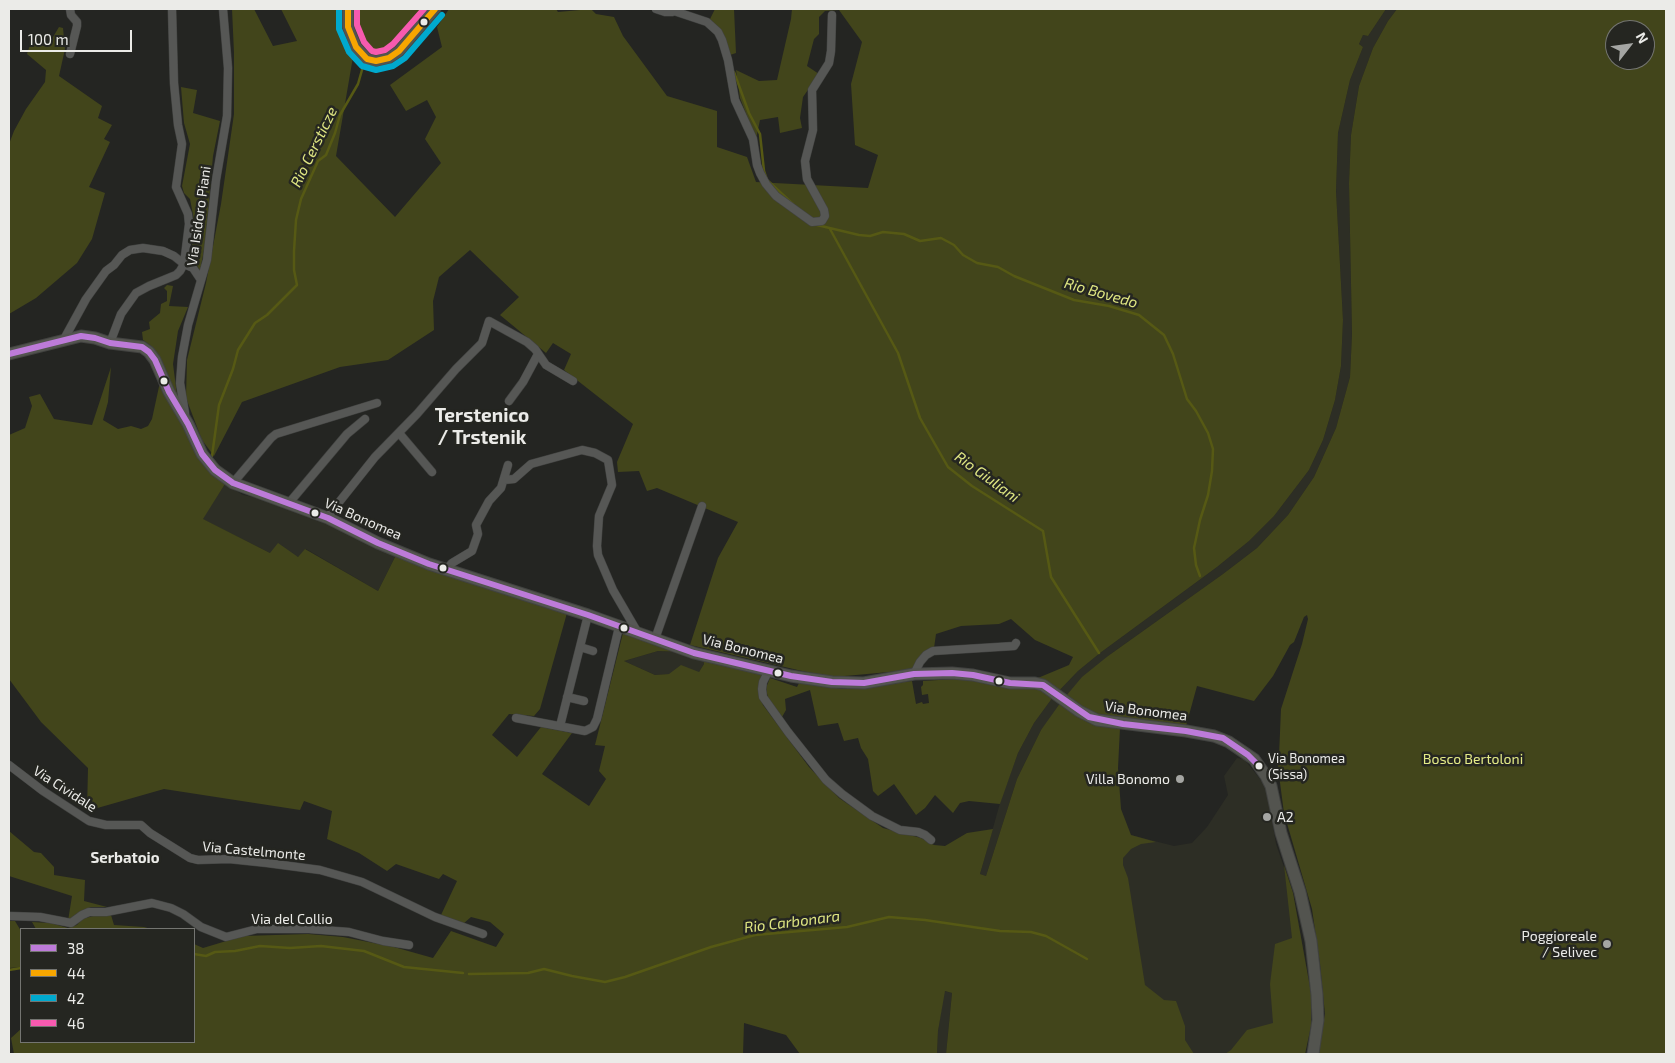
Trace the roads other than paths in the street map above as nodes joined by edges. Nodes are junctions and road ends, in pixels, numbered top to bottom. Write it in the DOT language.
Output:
graph roads {
  1 [pos="70,9"];
  2 [pos="172,9"];
  3 [pos="223,9"];
  4 [pos="348,9"];
  5 [pos="435,9"];
  6 [pos="656,9"];
  7 [pos="676,10"];
  8 [pos="832,14"];
  9 [pos="70,54"];
  10 [pos="184,264"];
  11 [pos="202,280"];
  12 [pos="63,341"];
  13 [pos="110,343"];
  14 [pos="9,354"];
  15 [pos="538,354"];
  16 [pos="573,381"];
  17 [pos="509,401"];
  18 [pos="377,403"];
  19 [pos="365,419"];
  20 [pos="188,424"];
  21 [pos="399,434"];
  22 [pos="508,465"];
  23 [pos="432,472"];
  24 [pos="504,480"];
  25 [pos="233,483"];
  26 [pos="289,503"];
  27 [pos="702,506"];
  28 [pos="328,518"];
  29 [pos="446,569"];
  30 [pos="588,615"];
  31 [pos="619,627"];
  32 [pos="638,633"];
  33 [pos="655,639"];
  34 [pos="1016,643"];
  35 [pos="580,647"];
  36 [pos="593,651"];
  37 [pos="768,670"];
  38 [pos="914,674"];
  39 [pos="567,697"];
  40 [pos="584,702"];
  41 [pos="516,718"];
  42 [pos="560,726"];
  43 [pos="9,765"];
  44 [pos="141,825"];
  45 [pos="931,840"];
  46 [pos="9,916"];
  47 [pos="483,934"];
  48 [pos="409,944"];
  49 [pos="1313,1054"];
  1 -- 9 [label="street"];
  2 -- 10 [label="street"];
  3 -- 11 [label="street, Via Isidoro Piani"];
  4 -- 5 [label="street"];
  6 -- 7 [label="street"];
  7 -- 8 [label="street"];
  10 -- 11 [label="street"];
  10 -- 12 [label="street"];
  10 -- 13 [label="street"];
  11 -- 20 [label="street, Via Isidoro Piani"];
  12 -- 13 [label="street, Via Bonomea"];
  12 -- 14 [label="street, Via Bonomea"];
  13 -- 20 [label="street, Via Bonomea"];
  15 -- 16 [label="street"];
  15 -- 17 [label="street"];
  15 -- 21 [label="street"];
  18 -- 25 [label="street"];
  19 -- 26 [label="street"];
  20 -- 25 [label="street, Via Bonomea"];
  21 -- 23 [label="street"];
  21 -- 28 [label="street"];
  22 -- 24 [label="street"];
  24 -- 29 [label="street"];
  24 -- 32 [label="street"];
  25 -- 26 [label="street, Via Bonomea"];
  26 -- 28 [label="street, Via Bonomea"];
  27 -- 33 [label="street"];
  28 -- 29 [label="street, Via Bonomea"];
  29 -- 30 [label="street, Via Bonomea"];
  30 -- 31 [label="street, Via Bonomea"];
  30 -- 35 [label="street"];
  31 -- 32 [label="street, Via Bonomea"];
  31 -- 42 [label="street"];
  32 -- 33 [label="street, Via Bonomea"];
  33 -- 37 [label="street, Via Bonomea"];
  34 -- 38 [label="street"];
  35 -- 36 [label="street"];
  35 -- 39 [label="street"];
  37 -- 38 [label="street, Via Bonomea"];
  37 -- 45 [label="street"];
  38 -- 49 [label="street, Via Bonomea"];
  39 -- 40 [label="street"];
  39 -- 42 [label="street"];
  41 -- 42 [label="street"];
  43 -- 44 [label="street, Via Cividale"];
  44 -- 47 [label="street, Via Castelmonte"];
  46 -- 48 [label="street, Via del Collio"];
}
